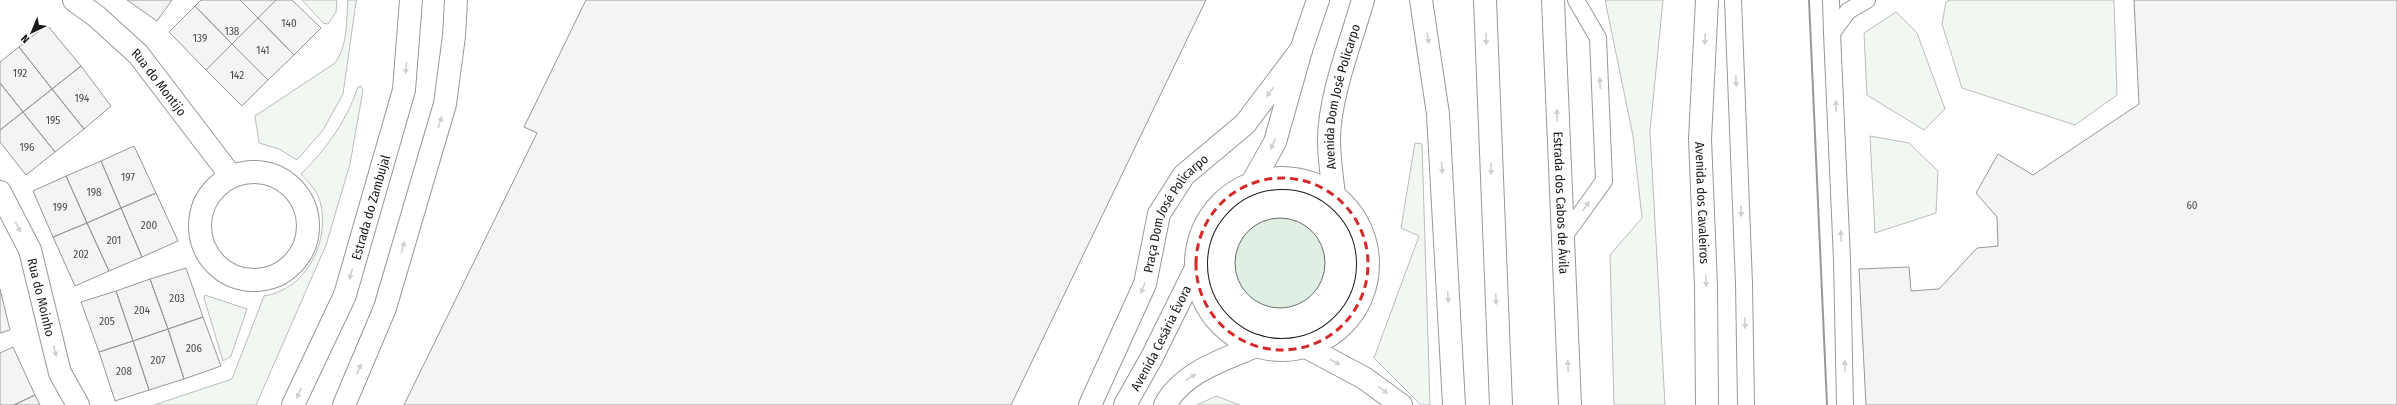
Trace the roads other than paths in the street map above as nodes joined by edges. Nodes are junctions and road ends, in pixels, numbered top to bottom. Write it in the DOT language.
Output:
graph roads {
  1 [pos="74,0"];
  2 [pos="411,0"];
  3 [pos="456,0"];
  4 [pos="1318,0"];
  5 [pos="1363,0"];
  6 [pos="1421,0"];
  7 [pos="1485,0"];
  8 [pos="1553,0"];
  9 [pos="1576,0"];
  10 [pos="1706,0"];
  11 [pos="1733,0"];
  12 [pos="1831,0"];
  13 [pos="1866,0"];
  14 [pos="1832,33"];
  15 [pos="1301,50"];
  16 [pos="231,176"];
  17 [pos="1252,183"];
  18 [pos="0,192"];
  19 [pos="1334,195"];
  20 [pos="1562,238"];
  21 [pos="1195,270"];
  22 [pos="1256,346"];
  23 [pos="1306,347"];
  24 [pos="78,405"];
  25 [pos="293,405"];
  26 [pos="344,405"];
  27 [pos="1090,405"];
  28 [pos="1125,405"];
  29 [pos="1165,405"];
  30 [pos="1401,405"];
  31 [pos="1454,405"];
  32 [pos="1501,405"];
  33 [pos="1570,405"];
  34 [pos="1707,405"];
  35 [pos="1746,405"];
  36 [pos="1845,405"];
  1 -- 16 [label="main road, Rua do Montijo"];
  2 -- 25 [label="main road, Estrada do Zambujal, one-way"];
  26 -- 3 [label="main road, one-way"];
  4 -- 15 [label="main road"];
  5 -- 19 [label="main road, Avenida Dom José Policarpo"];
  6 -- 31 [label="main road, one-way"];
  7 -- 32 [label="main road, one-way"];
  20 -- 8 [label="main road, Estrada dos Cabos de Ávila, one-way"];
  20 -- 9 [label="lane, one-way"];
  10 -- 34 [label="main road, Avenida dos Cavaleiros, one-way"];
  11 -- 35 [label="lane, one-way"];
  12 -- 14 [label="lane"];
  13 -- 14 [label="lane"];
  36 -- 14 [label="lane, one-way"];
  15 -- 17 [label="main road, one-way"];
  15 -- 27 [label="main road, Praça Dom José Policarpo, one-way"];
  16 -- 16 [label="main road"];
  17 -- 19 [label="main road"];
  17 -- 21 [label="main road"];
  18 -- 24 [label="main road, Rua do Moinho, one-way"];
  19 -- 23 [label="main road"];
  33 -- 20 [label="main road, Estrada dos Cabos de Ávila, one-way"];
  21 -- 22 [label="main road"];
  21 -- 28 [label="main road, Avenida Cesária Évora"];
  22 -- 23 [label="main road"];
  29 -- 22 [label="main road, one-way"];
  23 -- 30 [label="main road, one-way"];
}
